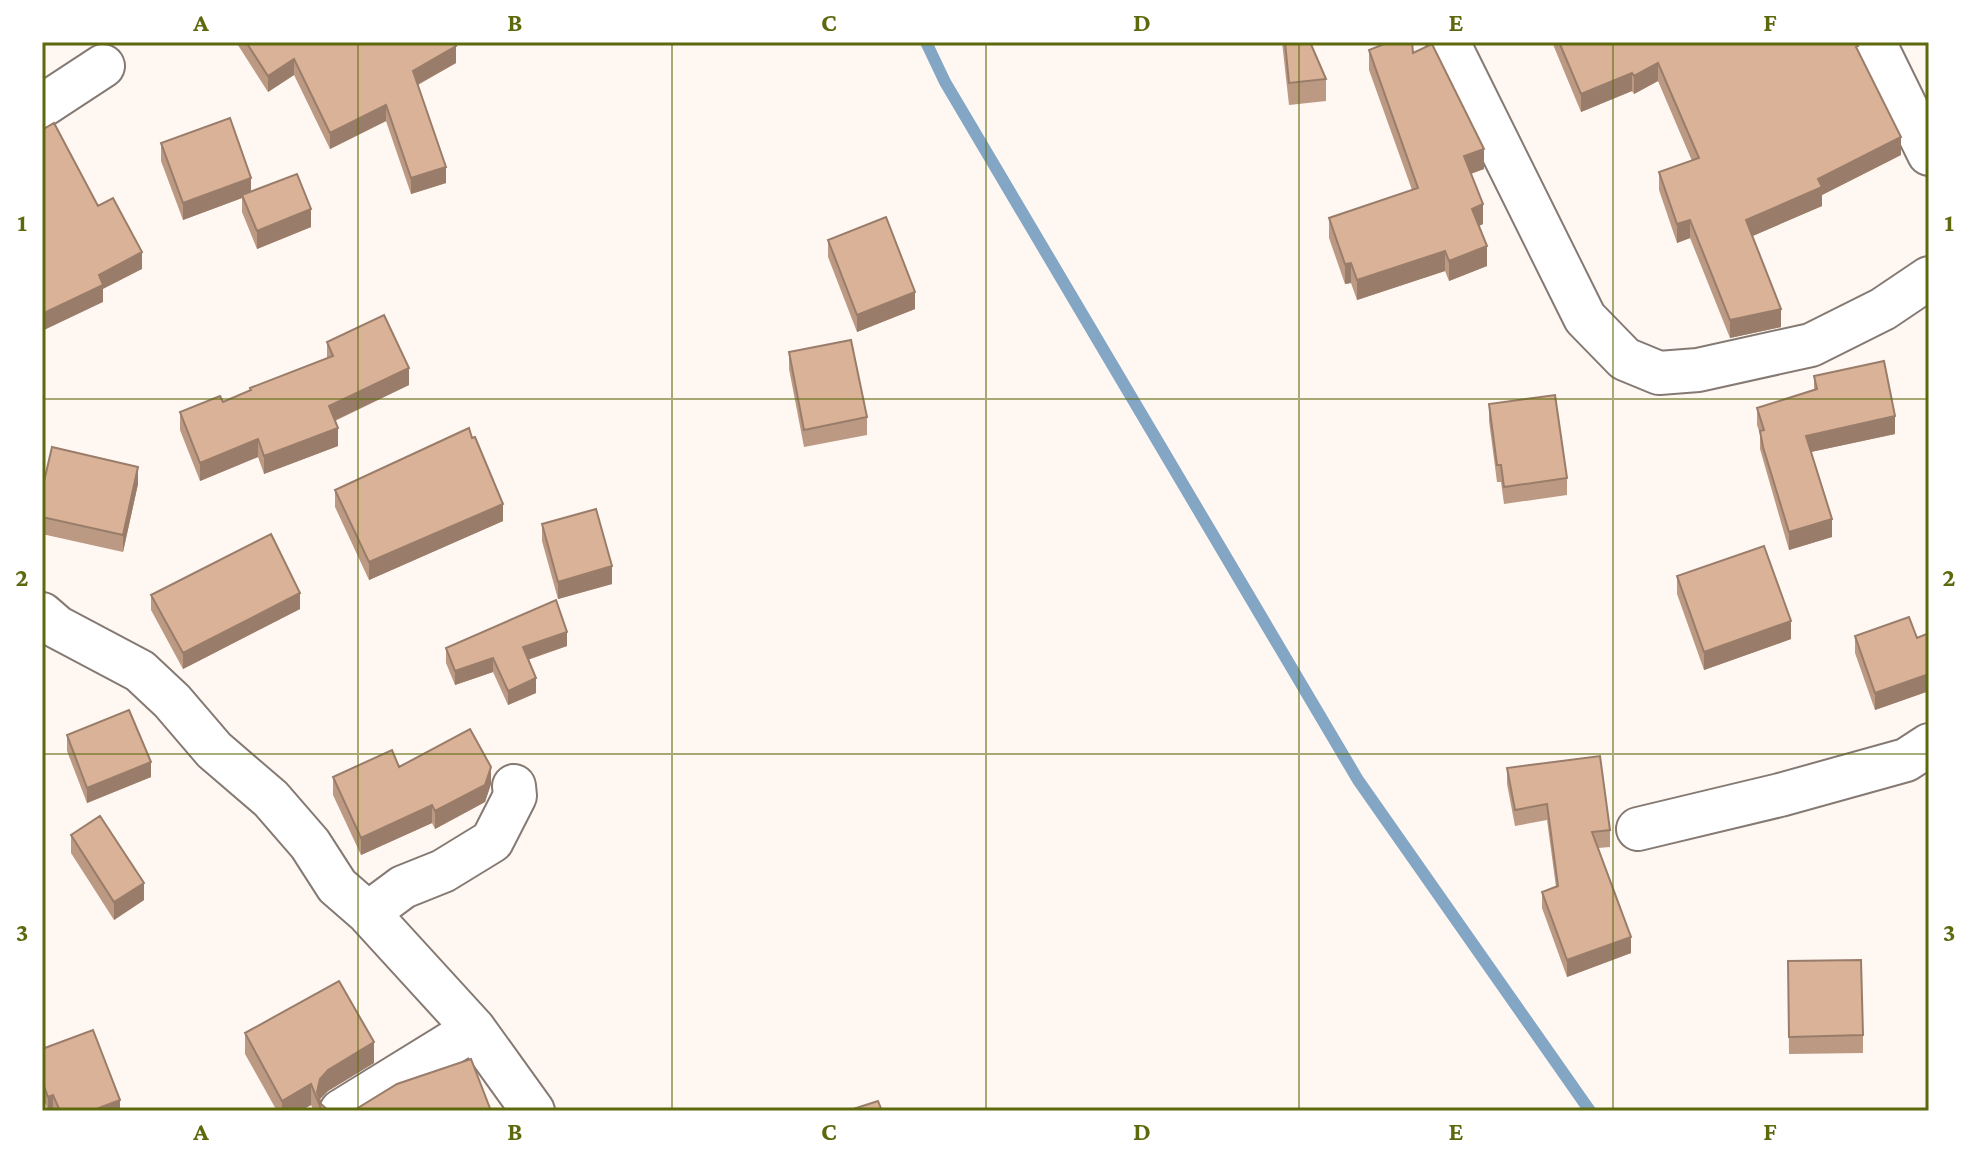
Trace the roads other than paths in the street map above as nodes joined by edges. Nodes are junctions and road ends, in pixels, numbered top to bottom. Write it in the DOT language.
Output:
graph roads {
  1 [pos="1448,42"];
  2 [pos="1874,42"];
  3 [pos="103,66"];
  4 [pos="42,106"];
  5 [pos="1929,154"];
  6 [pos="1929,278"];
  7 [pos="42,614"];
  8 [pos="1929,745"];
  9 [pos="514,786"];
  10 [pos="1638,829"];
  11 [pos="368,913"];
  12 [pos="474,1029"];
  13 [pos="341,1111"];
  14 [pos="533,1111"];
  1 -- 6 [label="street"];
  2 -- 5 [label="street"];
  3 -- 4 [label="street"];
  7 -- 11 [label="street"];
  8 -- 10 [label="street"];
  9 -- 11 [label="street"];
  11 -- 12 [label="street"];
  12 -- 13 [label="street"];
  12 -- 14 [label="street"];
}
